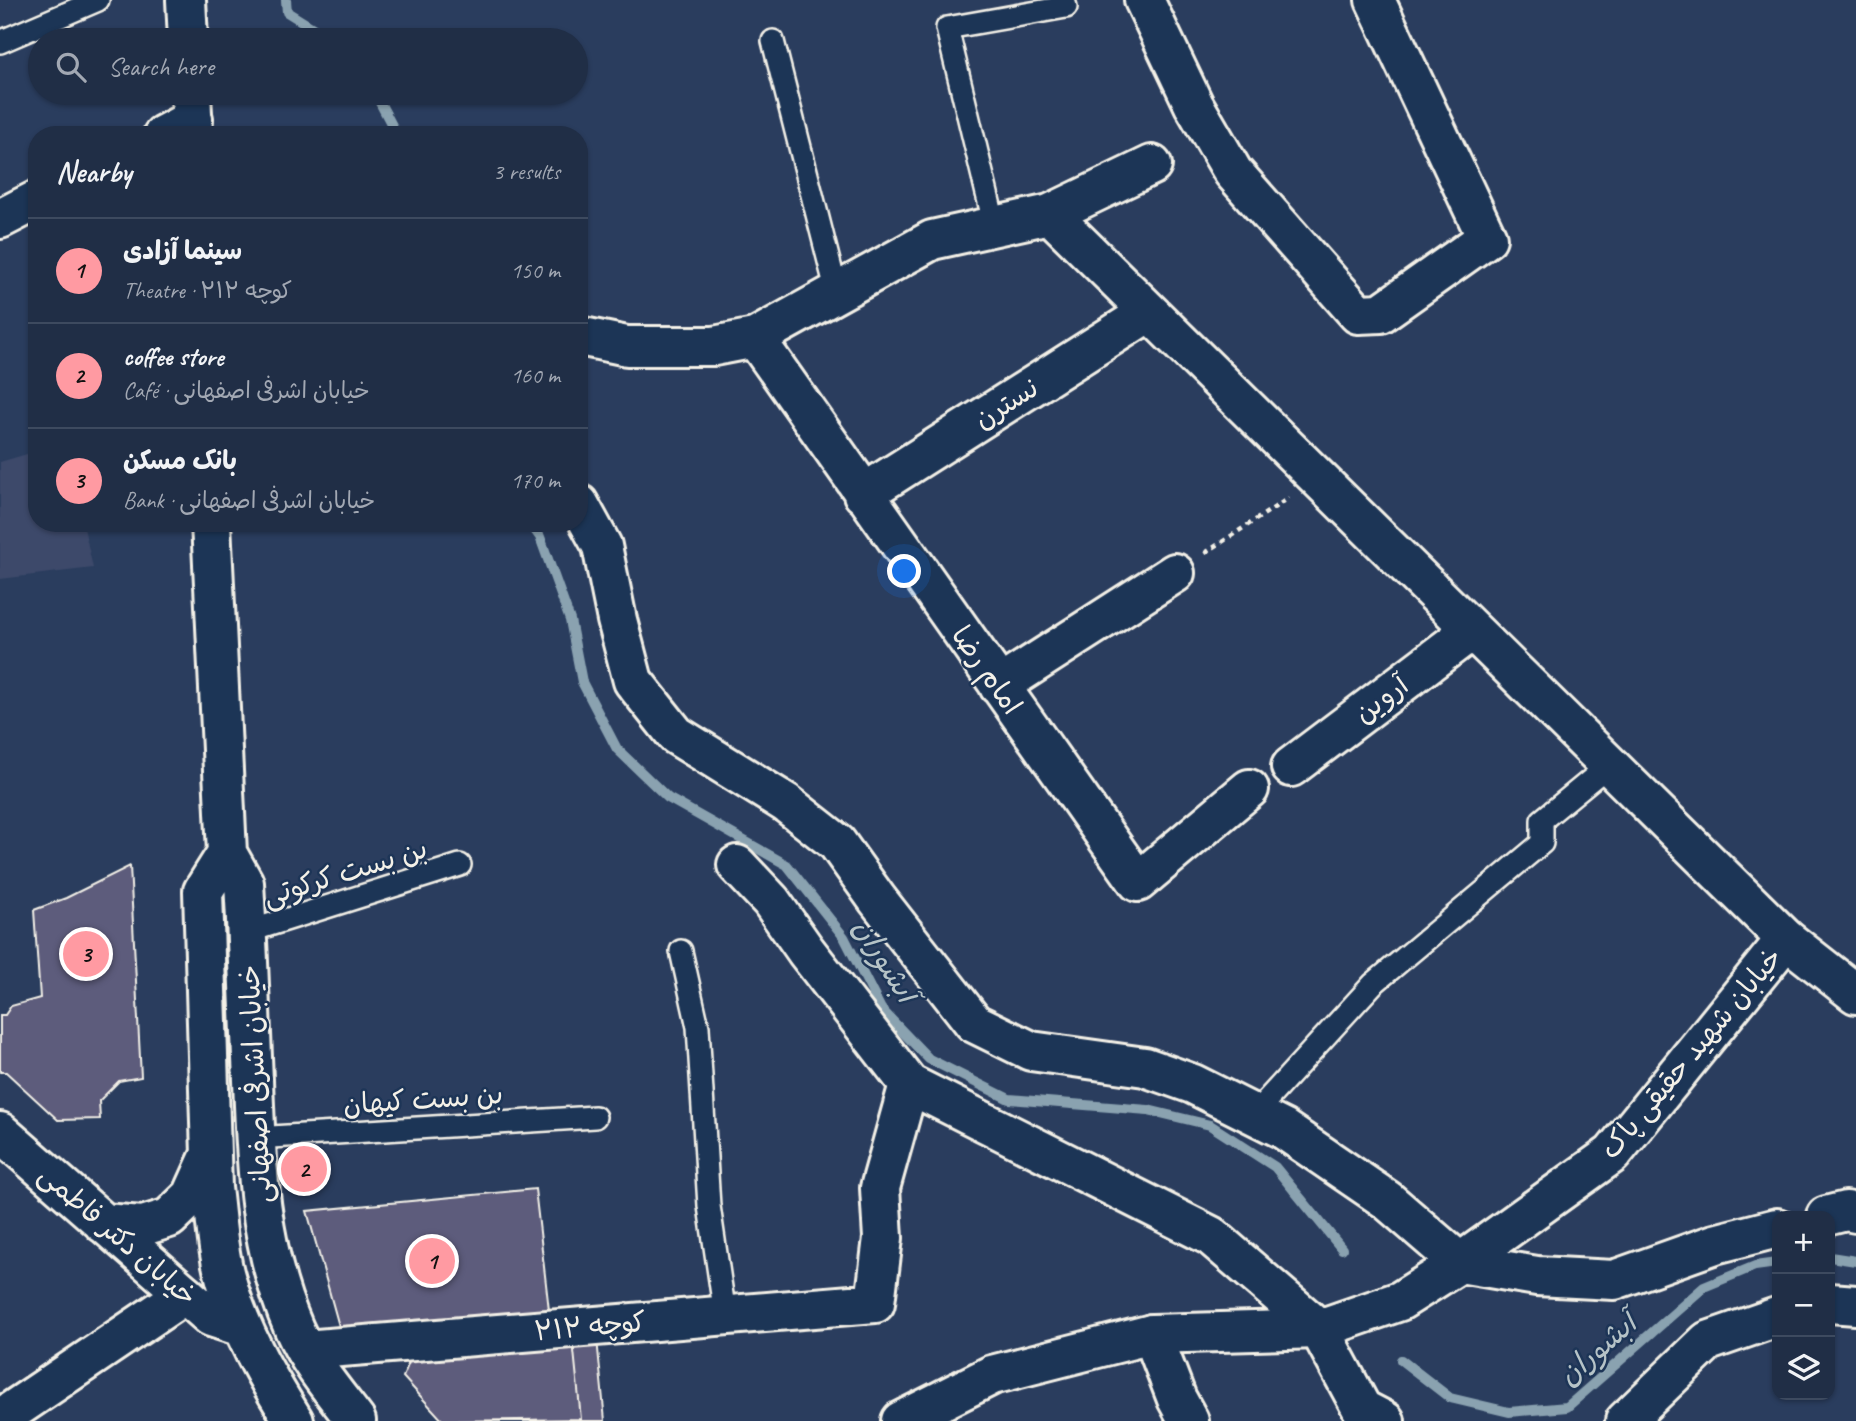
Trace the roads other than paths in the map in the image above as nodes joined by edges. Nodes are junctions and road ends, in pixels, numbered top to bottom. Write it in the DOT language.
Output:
graph roads {
  1 [pos="97,0"];
  2 [pos="186,0"];
  3 [pos="1065,0"];
  4 [pos="1144,0"];
  5 [pos="1375,0"];
  6 [pos="32,28"];
  7 [pos="187,28"];
  8 [pos="28,30"];
  9 [pos="773,41"];
  10 [pos="0,42"];
  11 [pos="1152,165"];
  12 [pos="28,205"];
  13 [pos="1051,214"];
  14 [pos="0,219"];
  15 [pos="995,227"];
  16 [pos="837,293"];
  17 [pos="1149,312"];
  18 [pos="588,338"];
  19 [pos="755,338"];
  20 [pos="863,494"];
  21 [pos="588,520"];
  22 [pos="211,532"];
  23 [pos="1175,573"];
  24 [pos="1472,630"];
  25 [pos="999,686"];
  26 [pos="1609,765"];
  27 [pos="1291,767"];
  28 [pos="1249,789"];
  29 [pos="227,853"];
  30 [pos="460,865"];
  31 [pos="737,865"];
  32 [pos="247,932"];
  33 [pos="1786,939"];
  34 [pos="681,951"];
  35 [pos="1856,994"];
  36 [pos="909,1084"];
  37 [pos="1254,1114"];
  38 [pos="595,1117"];
  39 [pos="0,1132"];
  40 [pos="255,1138"];
  41 [pos="211,1154"];
  42 [pos="1856,1213"];
  43 [pos="1835,1214"];
  44 [pos="103,1223"];
  45 [pos="1772,1229"];
  46 [pos="1460,1263"];
  47 [pos="185,1294"];
  48 [pos="1835,1303"];
  49 [pos="1856,1305"];
  50 [pos="725,1315"];
  51 [pos="1772,1319"];
  52 [pos="242,1327"];
  53 [pos="1320,1329"];
  54 [pos="1152,1334"];
  55 [pos="305,1350"];
  56 [pos="0,1419"];
  57 [pos="294,1421"];
  58 [pos="356,1421"];
  59 [pos="901,1421"];
  60 [pos="1188,1421"];
  61 [pos="1385,1421"];
  62 [pos="1625,1421"];
  1 -- 6 [label="lane"];
  2 -- 7 [label="street"];
  3 -- 15 [label="lane"];
  4 -- 5 [label="street"];
  8 -- 10 [label="lane"];
  9 -- 16 [label="lane"];
  11 -- 13 [label="street"];
  12 -- 14 [label="street"];
  13 -- 15 [label="street"];
  13 -- 17 [label="street"];
  15 -- 16 [label="street"];
  16 -- 19 [label="street"];
  17 -- 20 [label="street, نسترن"];
  17 -- 24 [label="street"];
  18 -- 19 [label="street"];
  19 -- 20 [label="street, امام رضا"];
  20 -- 25 [label="street, امام رضا"];
  21 -- 37 [label="street"];
  22 -- 29 [label="street, خیابان اشرفی اصفهانی"];
  23 -- 25 [label="street"];
  24 -- 26 [label="street"];
  24 -- 27 [label="street, آروین"];
  25 -- 28 [label="street, امام رضا"];
  26 -- 33 [label="street"];
  26 -- 37 [label="lane"];
  29 -- 32 [label="street, خیابان اشرفی اصفهانی"];
  29 -- 41 [label="street, خیابان اشرفی اصفهانی"];
  30 -- 32 [label="lane, بن بست کرکوتی"];
  31 -- 36 [label="street"];
  32 -- 40 [label="street, خیابان اشرفی اصفهانی"];
  33 -- 35 [label="street"];
  33 -- 46 [label="street, خیابان شهید حقیقی پاک"];
  34 -- 50 [label="lane"];
  36 -- 50 [label="street, کوچه ۲۱۲"];
  36 -- 53 [label="street"];
  37 -- 46 [label="street"];
  38 -- 40 [label="lane, بن بست کیهان"];
  39 -- 44 [label="street, خیابان دکتر فاطمی"];
  40 -- 55 [label="street, خیابان اشرفی اصفهانی"];
  41 -- 44 [label="street"];
  41 -- 52 [label="street, خیابان اشرفی اصفهانی"];
  42 -- 43 [label="street"];
  44 -- 47 [label="street, خیابان دکتر فاطمی"];
  45 -- 46 [label="street"];
  46 -- 53 [label="street, خیابان شهید حقیقی پاک"];
  47 -- 52 [label="street, خیابان دکتر فاطمی"];
  47 -- 56 [label="street"];
  48 -- 49 [label="street"];
  50 -- 55 [label="street, کوچه ۲۱۲"];
  51 -- 62 [label="street"];
  52 -- 57 [label="street, خیابان اشرفی اصفهانی"];
  53 -- 54 [label="street, خیابان شهید حقیقی پاک"];
  53 -- 61 [label="street"];
  54 -- 59 [label="street, خیابان شهید حقیقی پاک"];
  54 -- 60 [label="street"];
  55 -- 58 [label="street, خیابان اشرفی اصفهانی"];
}
